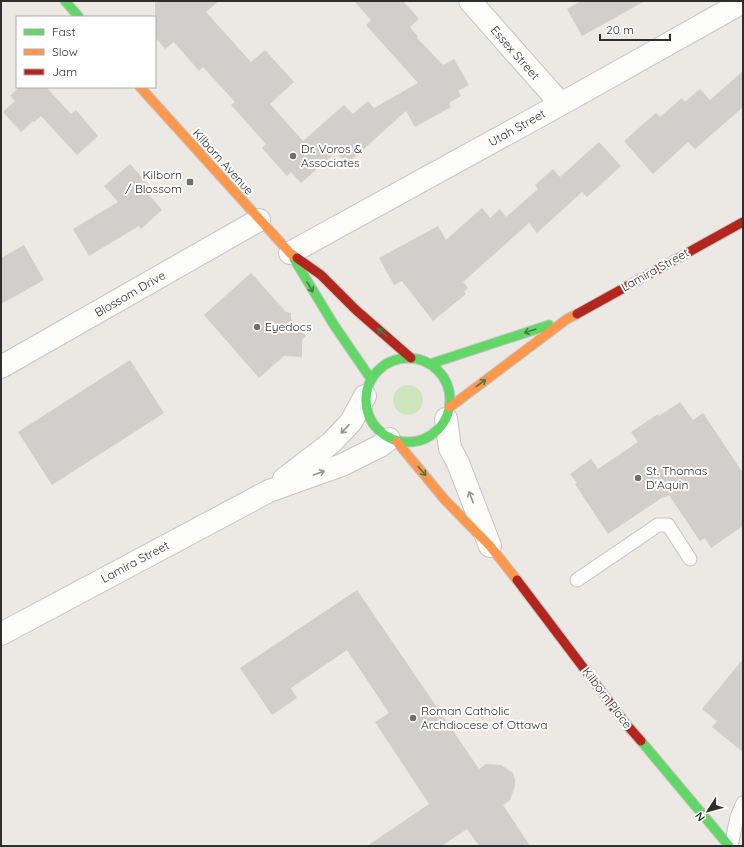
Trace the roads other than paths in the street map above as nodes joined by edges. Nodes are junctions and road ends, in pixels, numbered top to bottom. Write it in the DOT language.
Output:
graph roads {
  1 [pos="65,1"];
  2 [pos="470,1"];
  3 [pos="743,2"];
  4 [pos="78,16"];
  5 [pos="141,88"];
  6 [pos="561,104"];
  7 [pos="259,220"];
  8 [pos="743,222"];
  9 [pos="290,253"];
  10 [pos="567,319"];
  11 [pos="411,358"];
  12 [pos="430,364"];
  13 [pos="1,367"];
  14 [pos="368,388"];
  15 [pos="448,413"];
  16 [pos="393,440"];
  17 [pos="269,491"];
  18 [pos="490,546"];
  19 [pos="690,559"];
  20 [pos="577,580"];
  21 [pos="1,634"];
  22 [pos="743,803"];
  23 [pos="730,846"];
  1 -- 4 [label="street"];
  2 -- 6 [label="street, Essex Street"];
  3 -- 6 [label="street, Utah Street"];
  5 -- 7 [label="street, Kilborn Avenue"];
  6 -- 9 [label="street, Utah Street"];
  7 -- 9 [label="street, Kilborn Avenue"];
  7 -- 13 [label="street, Blossom Drive"];
  8 -- 10 [label="street, Lamira Street"];
  11 -- 9 [label="street, Kilborn Avenue, one-way"];
  9 -- 14 [label="street, Kilborn Avenue, one-way"];
  10 -- 12 [label="street, Lamira Street, one-way"];
  15 -- 10 [label="street, Lamira Street, one-way"];
  11 -- 12 [label="street"];
  11 -- 14 [label="street"];
  12 -- 15 [label="street"];
  14 -- 16 [label="street"];
  14 -- 17 [label="street, Lamira Street, one-way"];
  15 -- 16 [label="street"];
  18 -- 15 [label="street, Kilborn Place, one-way"];
  17 -- 16 [label="street, Lamira Street, one-way"];
  16 -- 18 [label="street, Kilborn Place, one-way"];
  17 -- 21 [label="street, Lamira Street"];
  18 -- 23 [label="street, Kilborn Place"];
  19 -- 20 [label="lane"];
  22 -- 23 [label="lane"];
}
